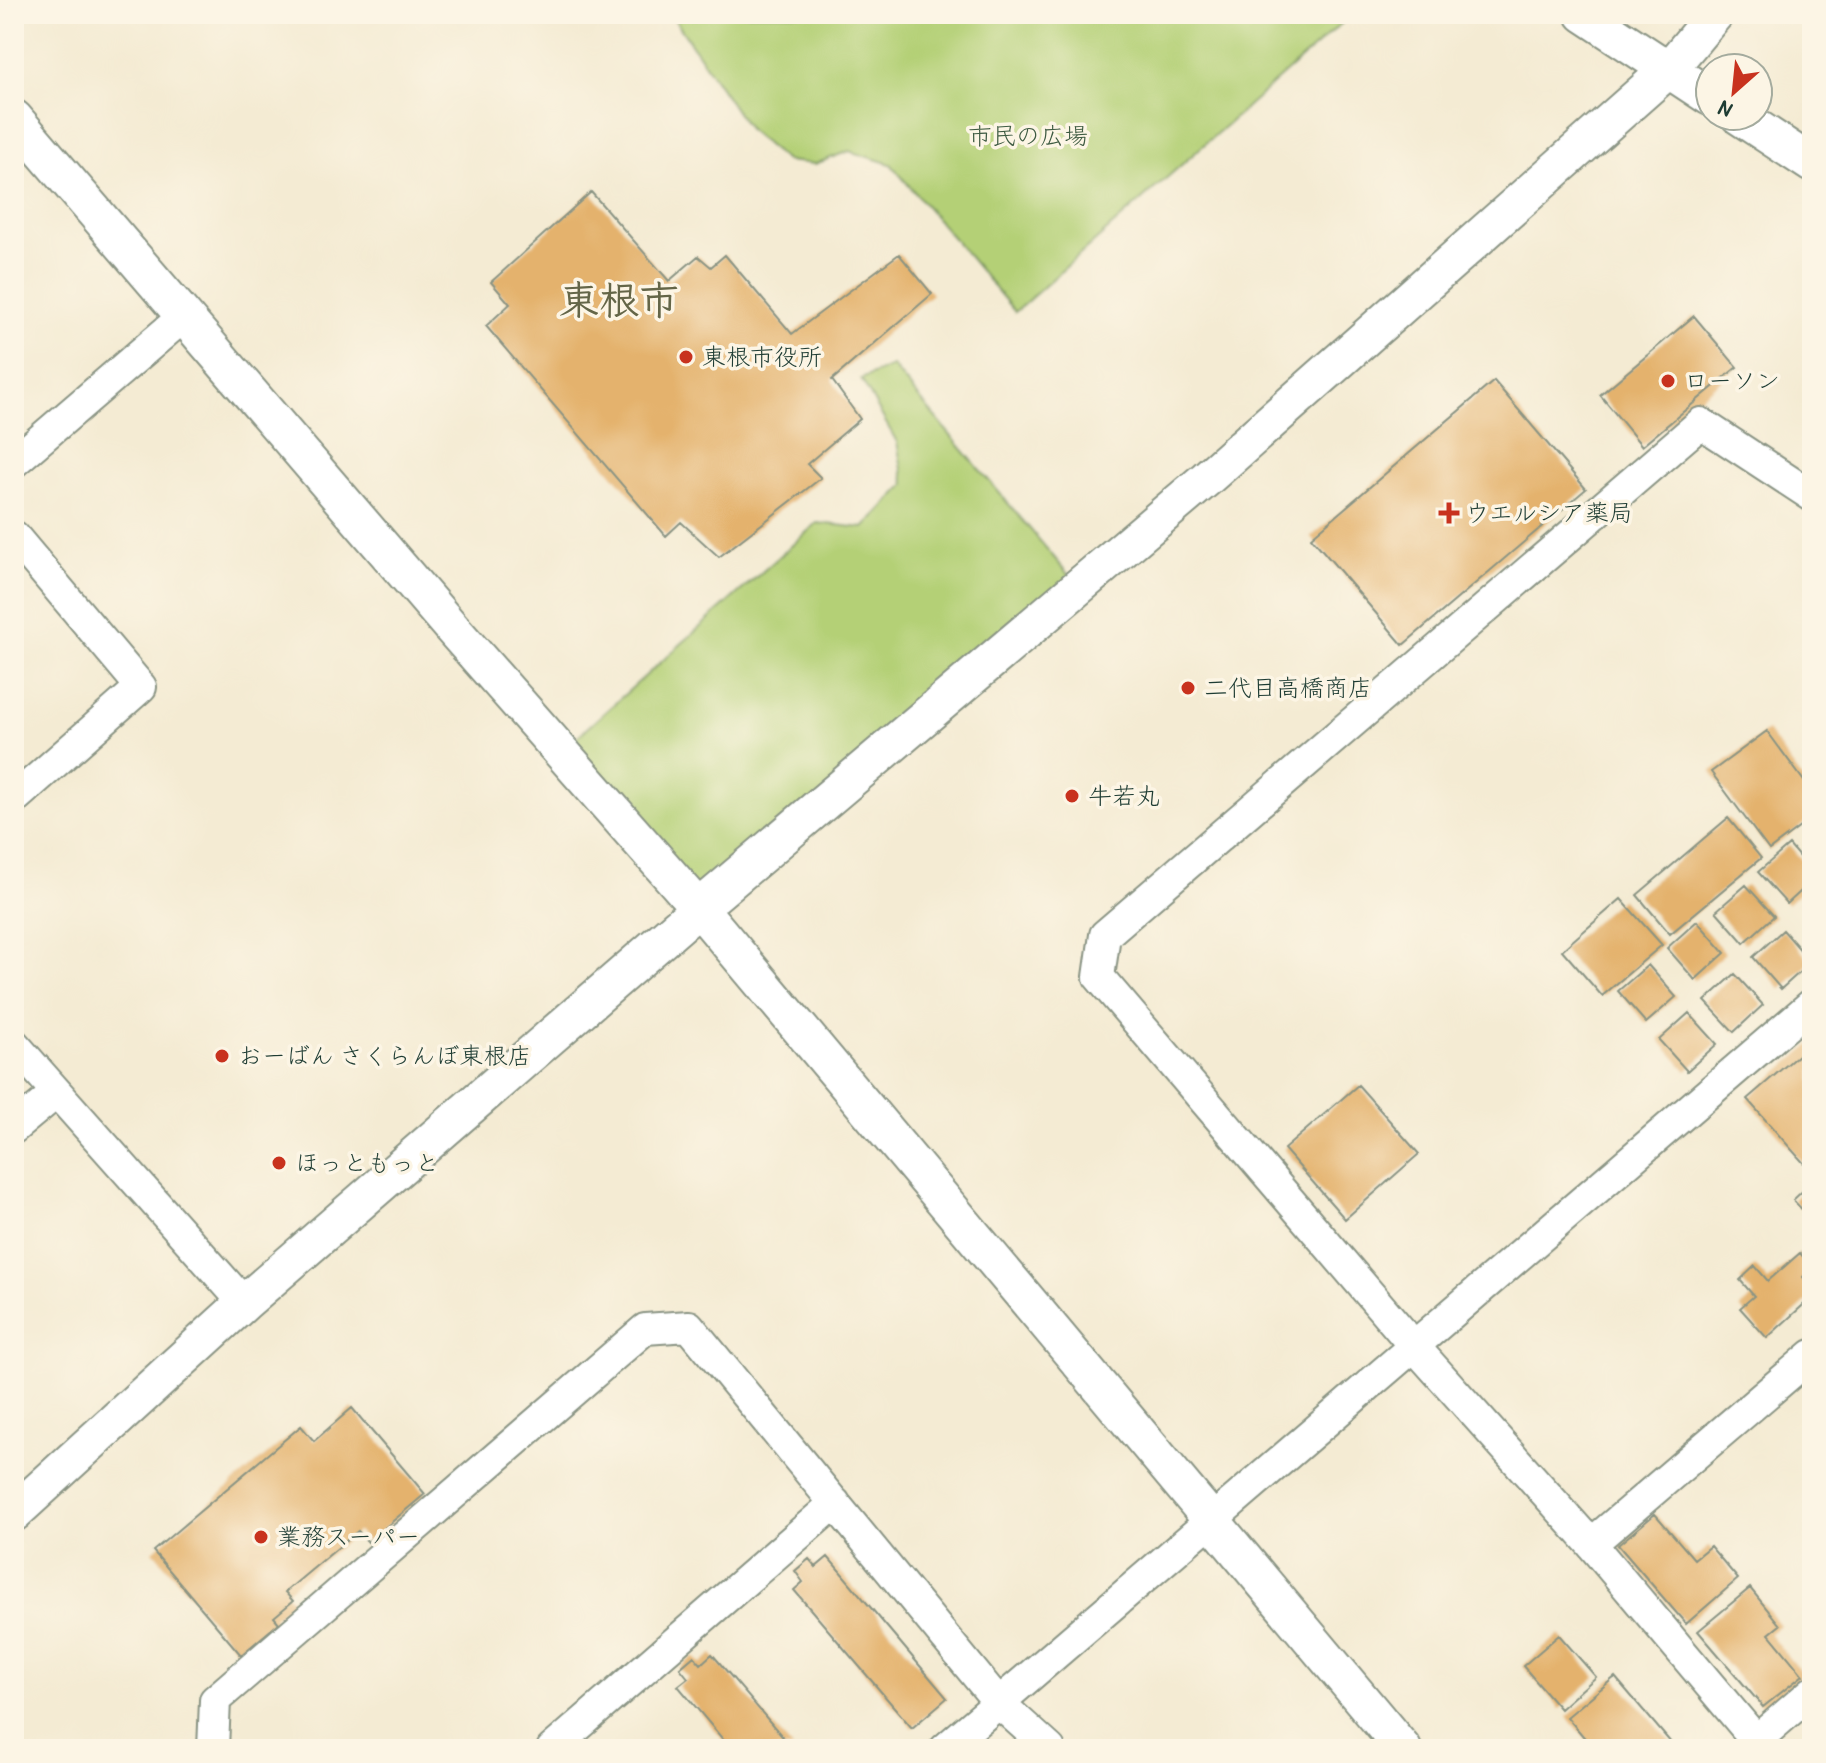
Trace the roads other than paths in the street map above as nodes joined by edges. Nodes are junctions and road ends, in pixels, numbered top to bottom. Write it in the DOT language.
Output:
graph roads {
  1 [pos="1584,14"];
  2 [pos="1715,14"];
  3 [pos="1669,69"];
  4 [pos="1694,86"];
  5 [pos="14,118"];
  6 [pos="1763,132"];
  7 [pos="1812,164"];
  8 [pos="183,317"];
  9 [pos="14,462"];
  10 [pos="1812,496"];
  11 [pos="14,536"];
  12 [pos="14,799"];
  13 [pos="699,908"];
  14 [pos="1812,1004"];
  15 [pos="14,1044"];
  16 [pos="56,1093"];
  17 [pos="14,1128"];
  18 [pos="244,1303"];
  19 [pos="1414,1346"];
  20 [pos="1812,1355"];
  21 [pos="835,1503"];
  22 [pos="14,1513"];
  23 [pos="1210,1521"];
  24 [pos="1591,1544"];
  25 [pos="1812,1692"];
  26 [pos="999,1703"];
  27 [pos="1751,1744"];
  28 [pos="213,1749"];
  29 [pos="552,1749"];
  30 [pos="945,1749"];
  31 [pos="1050,1749"];
  32 [pos="1403,1749"];
  1 -- 3 [label="street"];
  2 -- 3 [label="street"];
  3 -- 4 [label="street"];
  3 -- 13 [label="street"];
  5 -- 8 [label="street"];
  6 -- 7 [label="street"];
  8 -- 9 [label="street"];
  8 -- 13 [label="street"];
  10 -- 19 [label="street"];
  11 -- 12 [label="street"];
  13 -- 18 [label="street"];
  13 -- 23 [label="street"];
  14 -- 19 [label="street"];
  15 -- 16 [label="street"];
  16 -- 17 [label="street"];
  16 -- 18 [label="street"];
  18 -- 22 [label="street"];
  19 -- 23 [label="street"];
  19 -- 24 [label="street"];
  20 -- 24 [label="street"];
  21 -- 26 [label="street"];
  21 -- 28 [label="street"];
  21 -- 29 [label="street"];
  23 -- 26 [label="street"];
  23 -- 32 [label="street"];
  24 -- 27 [label="street"];
  25 -- 27 [label="street"];
  26 -- 30 [label="street"];
  26 -- 31 [label="street"];
}
